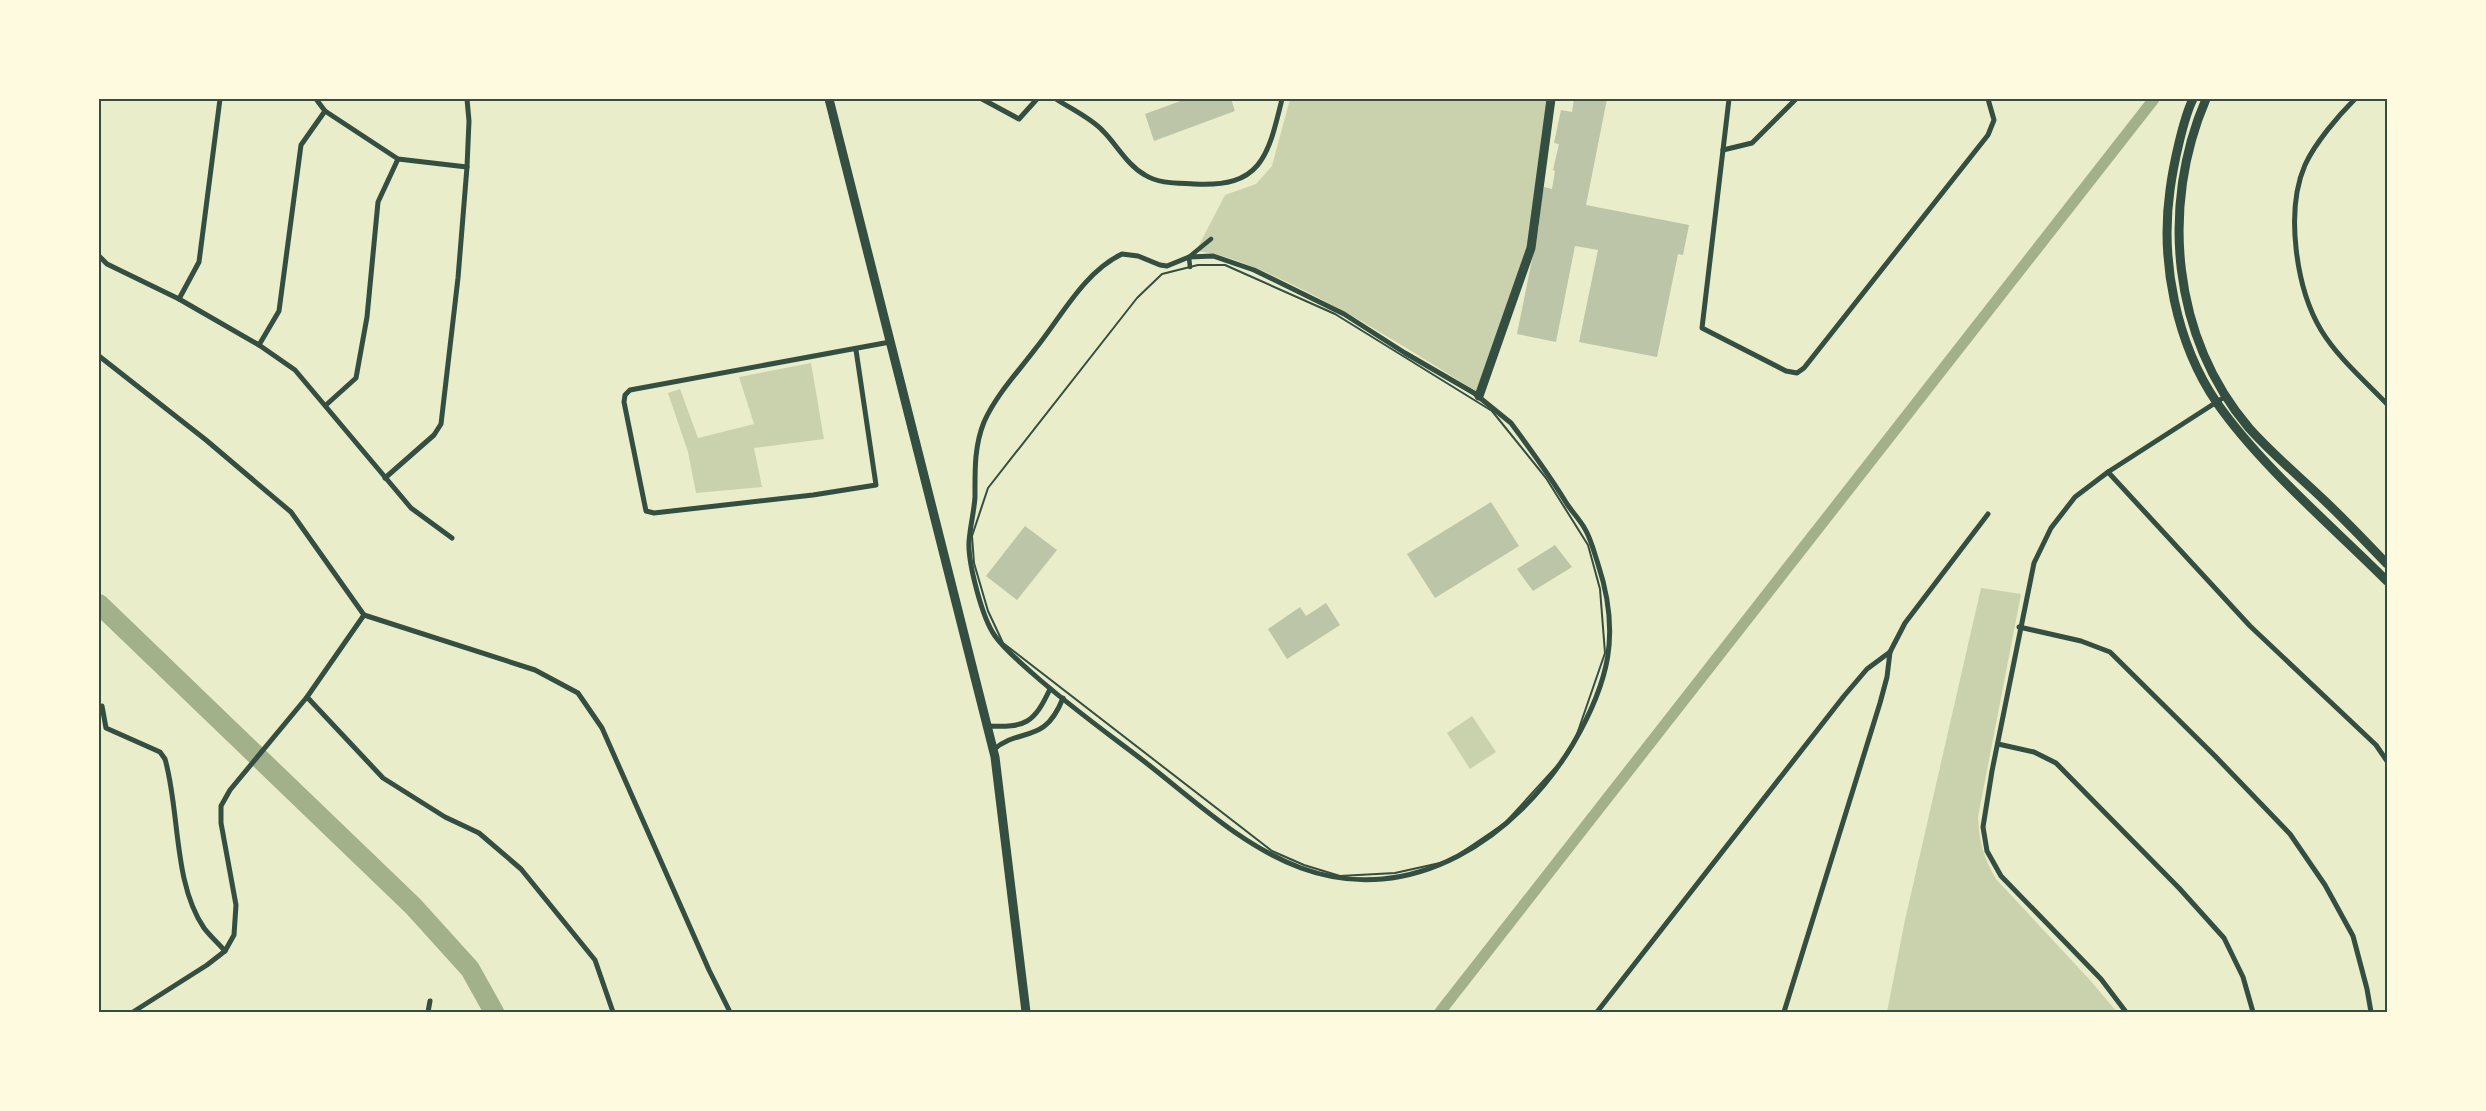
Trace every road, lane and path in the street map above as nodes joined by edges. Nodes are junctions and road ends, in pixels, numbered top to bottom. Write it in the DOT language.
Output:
graph roads {
  1 [pos="220,99"];
  2 [pos="316,99"];
  3 [pos="467,99"];
  4 [pos="829,99"];
  5 [pos="982,99"];
  6 [pos="1036,99"];
  7 [pos="1056,99"];
  8 [pos="1282,99"];
  9 [pos="1551,99"];
  10 [pos="1729,99"];
  11 [pos="1796,99"];
  12 [pos="1988,99"];
  13 [pos="2193,99"];
  14 [pos="2206,99"];
  15 [pos="2355,99"];
  16 [pos="325,111"];
  17 [pos="1723,150"];
  18 [pos="398,159"];
  19 [pos="467,167"];
  20 [pos="1211,240"];
  21 [pos="99,256"];
  22 [pos="1190,257"];
  23 [pos="1190,267"];
  24 [pos="179,299"];
  25 [pos="890,342"];
  26 [pos="259,345"];
  27 [pos="856,350"];
  28 [pos="99,356"];
  29 [pos="1479,396"];
  30 [pos="2226,396"];
  31 [pos="2216,402"];
  32 [pos="2387,404"];
  33 [pos="326,405"];
  34 [pos="2108,472"];
  35 [pos="385,478"];
  36 [pos="1988,514"];
  37 [pos="452,538"];
  38 [pos="2387,564"];
  39 [pos="2387,581"];
  40 [pos="364,615"];
  41 [pos="2019,628"];
  42 [pos="1890,652"];
  43 [pos="1050,689"];
  44 [pos="307,698"];
  45 [pos="1063,698"];
  46 [pos="102,706"];
  47 [pos="987,726"];
  48 [pos="1998,744"];
  49 [pos="993,750"];
  50 [pos="1565,757"];
  51 [pos="2387,761"];
  52 [pos="225,951"];
  53 [pos="430,1001"];
  54 [pos="133,1012"];
  55 [pos="428,1012"];
  56 [pos="613,1012"];
  57 [pos="730,1012"];
  58 [pos="1026,1012"];
  59 [pos="1597,1012"];
  60 [pos="1784,1012"];
  61 [pos="2126,1012"];
  62 [pos="2253,1012"];
  63 [pos="2371,1012"];
  1 -- 24 [label="street"];
  2 -- 16 [label="street"];
  3 -- 19 [label="street"];
  4 -- 25 [label="street"];
  5 -- 6 [label="street"];
  7 -- 8 [label="street"];
  9 -- 29 [label="street"];
  10 -- 17 [label="street"];
  11 -- 17 [label="street"];
  12 -- 17 [label="street"];
  13 -- 31 [label="street"];
  14 -- 30 [label="street"];
  15 -- 32 [label="street"];
  16 -- 18 [label="street"];
  16 -- 26 [label="street"];
  18 -- 19 [label="street"];
  18 -- 33 [label="street"];
  19 -- 35 [label="street"];
  20 -- 22 [label="street"];
  21 -- 24 [label="street"];
  22 -- 23 [label="street"];
  22 -- 29 [label="street"];
  22 -- 43 [label="street"];
  23 -- 50 [label="path"];
  23 -- 50 [label="path"];
  24 -- 26 [label="street"];
  25 -- 27 [label="street"];
  25 -- 47 [label="street"];
  26 -- 33 [label="street"];
  27 -- 27 [label="street"];
  28 -- 40 [label="street"];
  29 -- 50 [label="street"];
  30 -- 31 [label="street"];
  30 -- 38 [label="street"];
  31 -- 34 [label="street"];
  31 -- 39 [label="street"];
  33 -- 35 [label="street"];
  34 -- 41 [label="street"];
  34 -- 51 [label="street"];
  35 -- 37 [label="street"];
  36 -- 42 [label="street"];
  40 -- 44 [label="street"];
  40 -- 57 [label="street"];
  41 -- 48 [label="street"];
  41 -- 63 [label="street"];
  42 -- 59 [label="street"];
  42 -- 60 [label="street"];
  43 -- 45 [label="street"];
  43 -- 47 [label="street"];
  44 -- 52 [label="street"];
  44 -- 56 [label="street"];
  45 -- 49 [label="street"];
  45 -- 50 [label="street"];
  46 -- 52 [label="street"];
  47 -- 49 [label="street"];
  48 -- 61 [label="street"];
  48 -- 62 [label="street"];
  49 -- 58 [label="street"];
  52 -- 54 [label="street"];
  53 -- 55 [label="street"];
}
